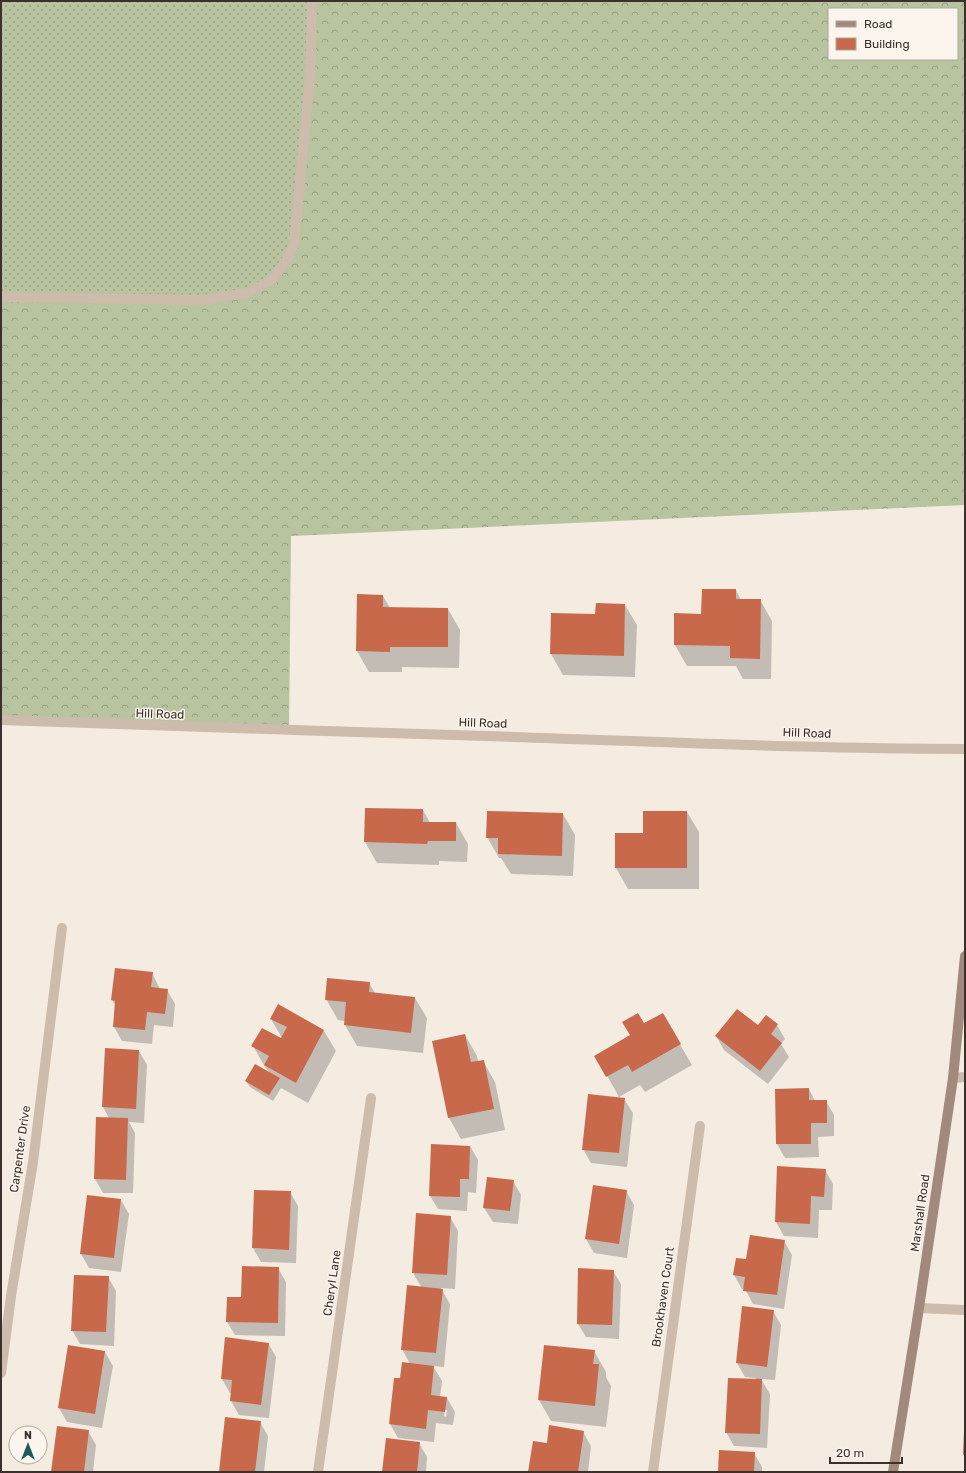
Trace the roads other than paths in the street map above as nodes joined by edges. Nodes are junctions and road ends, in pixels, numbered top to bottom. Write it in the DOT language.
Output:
graph roads {
  1 [pos="312,1"];
  2 [pos="1,297"];
  3 [pos="1,720"];
  4 [pos="965,750"];
  5 [pos="62,928"];
  6 [pos="965,956"];
  7 [pos="965,1077"];
  8 [pos="953,1078"];
  9 [pos="371,1098"];
  10 [pos="700,1126"];
  11 [pos="919,1308"];
  12 [pos="965,1310"];
  13 [pos="1,1373"];
  14 [pos="318,1472"];
  15 [pos="653,1472"];
  16 [pos="893,1472"];
  1 -- 2 [label="street"];
  3 -- 4 [label="street, Hill Road"];
  5 -- 13 [label="street, Carpenter Drive"];
  6 -- 8 [label="main road, Marshall Road"];
  7 -- 8 [label="street"];
  8 -- 11 [label="main road, Marshall Road"];
  9 -- 14 [label="street, Cheryl Lane"];
  10 -- 15 [label="street, Brookhaven Court"];
  11 -- 12 [label="street"];
  11 -- 16 [label="main road, Marshall Road"];
}
